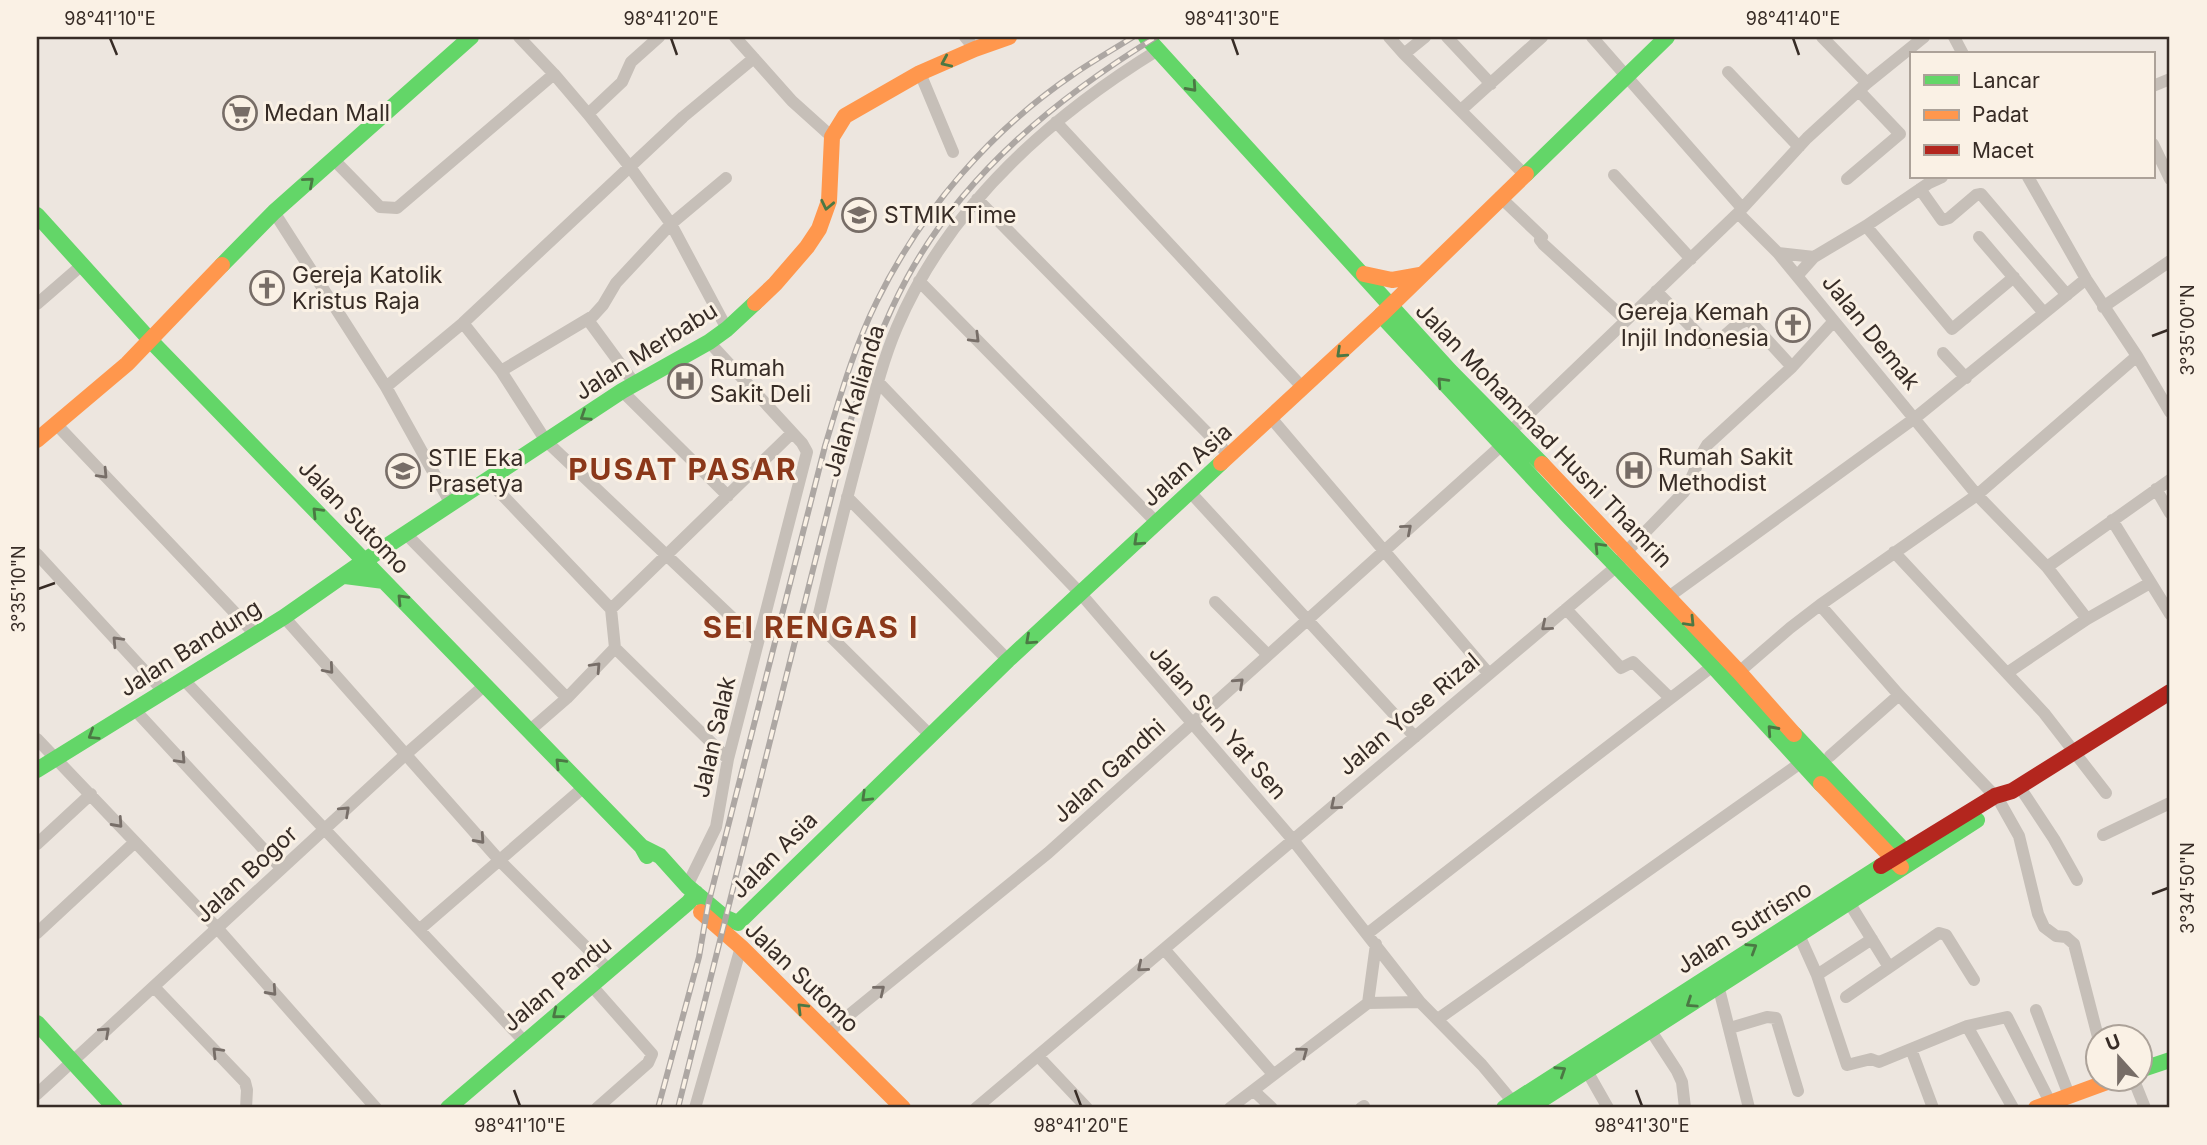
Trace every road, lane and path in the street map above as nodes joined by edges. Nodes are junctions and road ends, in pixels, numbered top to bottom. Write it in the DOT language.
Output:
graph roads {
  1 [pos="471,37"];
  2 [pos="519,37"];
  3 [pos="659,37"];
  4 [pos="735,37"];
  5 [pos="1009,37"];
  6 [pos="1146,37"];
  7 [pos="1390,37"];
  8 [pos="1425,37"];
  9 [pos="1447,37"];
  10 [pos="1542,37"];
  11 [pos="1592,37"];
  12 [pos="1667,37"];
  13 [pos="1822,37"];
  14 [pos="1924,37"];
  15 [pos="970,43"];
  16 [pos="1158,50"];
  17 [pos="1404,54"];
  18 [pos="754,58"];
  19 [pos="1728,72"];
  20 [pos="920,73"];
  21 [pos="554,74"];
  22 [pos="1627,76"];
  23 [pos="1491,84"];
  24 [pos="1863,87"];
  25 [pos="1461,110"];
  26 [pos="587,114"];
  27 [pos="1056,122"];
  28 [pos="832,137"];
  29 [pos="2154,146"];
  30 [pos="1799,147"];
  31 [pos="953,152"];
  32 [pos="334,160"];
  33 [pos="630,167"];
  34 [pos="1524,174"];
  35 [pos="1614,176"];
  36 [pos="726,178"];
  37 [pos="1940,178"];
  38 [pos="2029,178"];
  39 [pos="2170,179"];
  40 [pos="1847,180"];
  41 [pos="1920,189"];
  42 [pos="1500,197"];
  43 [pos="977,199"];
  44 [pos="1740,211"];
  45 [pos="274,212"];
  46 [pos="37,215"];
  47 [pos="671,224"];
  48 [pos="1866,226"];
  49 [pos="1979,237"];
  50 [pos="1778,253"];
  51 [pos="1814,257"];
  52 [pos="1691,259"];
  53 [pos="2170,261"];
  54 [pos="82,265"];
  55 [pos="1360,273"];
  56 [pos="1422,275"];
  57 [pos="1797,276"];
  58 [pos="2014,277"];
  59 [pos="2086,279"];
  60 [pos="919,281"];
  61 [pos="1656,292"];
  62 [pos="2067,295"];
  63 [pos="37,304"];
  64 [pos="2103,307"];
  65 [pos="1386,311"];
  66 [pos="2044,313"];
  67 [pos="588,320"];
  68 [pos="1626,320"];
  69 [pos="1834,321"];
  70 [pos="463,323"];
  71 [pos="727,329"];
  72 [pos="150,340"];
  73 [pos="709,342"];
  74 [pos="1943,353"];
  75 [pos="2137,356"];
  76 [pos="1792,367"];
  77 [pos="501,371"];
  78 [pos="1966,378"];
  79 [pos="878,382"];
  80 [pos="386,387"];
  81 [pos="629,388"];
  82 [pos="1303,388"];
  83 [pos="2170,412"];
  84 [pos="1271,418"];
  85 [pos="1915,418"];
  86 [pos="56,424"];
  87 [pos="1511,431"];
  88 [pos="792,433"];
  89 [pos="37,440"];
  90 [pos="546,442"];
  91 [pos="1502,445"];
  92 [pos="1230,456"];
  93 [pos="488,480"];
  94 [pos="2170,480"];
  95 [pos="2157,489"];
  96 [pos="1191,493"];
  97 [pos="1977,495"];
  98 [pos="728,496"];
  99 [pos="847,497"];
  100 [pos="451,504"];
  101 [pos="1581,504"];
  102 [pos="2170,513"];
  103 [pos="1569,517"];
  104 [pos="2112,520"];
  105 [pos="1157,523"];
  106 [pos="406,534"];
  107 [pos="1382,550"];
  108 [pos="1894,552"];
  109 [pos="37,555"];
  110 [pos="668,556"];
  111 [pos="1621,559"];
  112 [pos="365,561"];
  113 [pos="2047,567"];
  114 [pos="345,576"];
  115 [pos="384,581"];
  116 [pos="2150,583"];
  117 [pos="1081,594"];
  118 [pos="1667,598"];
  119 [pos="1216,602"];
  120 [pos="1820,605"];
  121 [pos="611,608"];
  122 [pos="1566,609"];
  123 [pos="2170,614"];
  124 [pos="284,617"];
  125 [pos="1307,618"];
  126 [pos="2087,620"];
  127 [pos="256,635"];
  128 [pos="758,642"];
  129 [pos="615,648"];
  130 [pos="1268,655"];
  131 [pos="1008,660"];
  132 [pos="1719,661"];
  133 [pos="2007,673"];
  134 [pos="1489,674"];
  135 [pos="1733,677"];
  136 [pos="184,680"];
  137 [pos="485,685"];
  138 [pos="163,692"];
  139 [pos="2170,692"];
  140 [pos="1899,695"];
  141 [pos="567,698"];
  142 [pos="1670,698"];
  143 [pos="134,709"];
  144 [pos="1192,725"];
  145 [pos="529,731"];
  146 [pos="930,735"];
  147 [pos="1415,737"];
  148 [pos="37,739"];
  149 [pos="2076,752"];
  150 [pos="405,755"];
  151 [pos="1829,756"];
  152 [pos="55,759"];
  153 [pos="729,759"];
  154 [pos="1806,759"];
  155 [pos="37,770"];
  156 [pos="584,787"];
  157 [pos="2016,788"];
  158 [pos="2106,793"];
  159 [pos="91,794"];
  160 [pos="1998,800"];
  161 [pos="2170,803"];
  162 [pos="325,830"];
  163 [pos="2103,835"];
  164 [pos="1293,840"];
  165 [pos="135,842"];
  166 [pos="37,844"];
  167 [pos="1903,860"];
  168 [pos="500,861"];
  169 [pos="281,868"];
  170 [pos="2077,880"];
  171 [pos="690,894"];
  172 [pos="1850,904"];
  173 [pos="735,923"];
  174 [pos="218,929"];
  175 [pos="420,929"];
  176 [pos="37,933"];
  177 [pos="1799,935"];
  178 [pos="1372,939"];
  179 [pos="1872,939"];
  180 [pos="741,947"];
  181 [pos="1164,949"];
  182 [pos="1889,967"];
  183 [pos="609,970"];
  184 [pos="1817,975"];
  185 [pos="1974,979"];
  186 [pos="1718,985"];
  187 [pos="154,986"];
  188 [pos="592,986"];
  189 [pos="1846,997"];
  190 [pos="1420,1002"];
  191 [pos="1368,1003"];
  192 [pos="2036,1010"];
  193 [pos="1438,1019"];
  194 [pos="37,1023"];
  195 [pos="2094,1023"];
  196 [pos="1967,1026"];
  197 [pos="1730,1028"];
  198 [pos="1651,1031"];
  199 [pos="827,1033"];
  200 [pos="524,1041"];
  201 [pos="1911,1049"];
  202 [pos="1038,1056"];
  203 [pos="73,1062"];
  204 [pos="1587,1071"];
  205 [pos="1273,1074"];
  206 [pos="2084,1090"];
  207 [pos="1254,1091"];
  208 [pos="1798,1091"];
  209 [pos="37,1094"];
  210 [pos="2069,1096"];
  211 [pos="1508,1105"];
  212 [pos="2044,1106"];
  213 [pos="115,1108"];
  214 [pos="246,1108"];
  215 [pos="376,1108"];
  216 [pos="448,1108"];
  217 [pos="597,1108"];
  218 [pos="695,1108"];
  219 [pos="903,1108"];
  220 [pos="976,1108"];
  221 [pos="1087,1108"];
  222 [pos="1230,1108"];
  223 [pos="1272,1108"];
  224 [pos="1530,1108"];
  225 [pos="1608,1108"];
  226 [pos="1685,1108"];
  227 [pos="1749,1108"];
  228 [pos="1933,1108"];
  229 [pos="2013,1108"];
  1 -- 32 [label="main road"];
  2 -- 21 [label="street"];
  3 -- 26 [label="street"];
  4 -- 18 [label="street"];
  5 -- 15 [label="main road"];
  6 -- 16 [label="main road, Jalan Mohammad Husni Thamrin"];
  7 -- 17 [label="street"];
  8 -- 17 [label="street"];
  9 -- 23 [label="street"];
  10 -- 23 [label="street"];
  11 -- 22 [label="street, Jalan Demak"];
  12 -- 22 [label="main road, Jalan Asia"];
  13 -- 24 [label="street"];
  14 -- 24 [label="street"];
  15 -- 20 [label="main road, one-way"];
  16 -- 27 [label="street, Jalan Kalianda"];
  16 -- 55 [label="main road, Jalan Mohammad Husni Thamrin, one-way"];
  17 -- 25 [label="street"];
  18 -- 28 [label="street"];
  18 -- 33 [label="street"];
  19 -- 30 [label="street"];
  20 -- 28 [label="main road"];
  20 -- 31 [label="street"];
  21 -- 26 [label="street"];
  21 -- 32 [label="street"];
  22 -- 34 [label="main road, Jalan Asia"];
  22 -- 44 [label="street, Jalan Demak"];
  23 -- 25 [label="street"];
  24 -- 30 [label="street"];
  24 -- 40 [label="street"];
  25 -- 34 [label="street"];
  26 -- 33 [label="street"];
  27 -- 43 [label="street, Jalan Kalianda"];
  27 -- 82 [label="street"];
  28 -- 71 [label="main road, Jalan Merbabu, one-way"];
  29 -- 39 [label="street"];
  30 -- 44 [label="street"];
  45 -- 32 [label="main road, one-way"];
  33 -- 47 [label="street"];
  33 -- 70 [label="street"];
  34 -- 42 [label="main road, Jalan Asia"];
  35 -- 52 [label="street"];
  36 -- 47 [label="street"];
  37 -- 41 [label="street"];
  38 -- 59 [label="street"];
  41 -- 48 [label="street"];
  41 -- 62 [label="street"];
  42 -- 56 [label="main road, Jalan Asia"];
  42 -- 68 [label="street"];
  43 -- 60 [label="street, Jalan Kalianda"];
  43 -- 92 [label="street"];
  44 -- 50 [label="street, Jalan Demak"];
  44 -- 52 [label="street"];
  45 -- 72 [label="main road"];
  45 -- 80 [label="street"];
  46 -- 54 [label="main road, Jalan Sutomo"];
  47 -- 67 [label="street"];
  47 -- 71 [label="street"];
  48 -- 51 [label="street"];
  48 -- 58 [label="street"];
  49 -- 58 [label="street"];
  50 -- 51 [label="street"];
  50 -- 57 [label="street, Jalan Demak"];
  51 -- 57 [label="street"];
  52 -- 61 [label="street"];
  53 -- 64 [label="street"];
  54 -- 63 [label="street"];
  54 -- 72 [label="main road, Jalan Sutomo"];
  55 -- 56 [label="main road"];
  55 -- 65 [label="main road, Jalan Mohammad Husni Thamrin"];
  56 -- 65 [label="main road, Jalan Asia"];
  57 -- 69 [label="street, Jalan Demak"];
  58 -- 66 [label="street"];
  59 -- 62 [label="street"];
  59 -- 64 [label="street"];
  60 -- 79 [label="street, Jalan Kalianda"];
  60 -- 105 [label="street, one-way"];
  61 -- 68 [label="street"];
  61 -- 76 [label="street"];
  62 -- 66 [label="street"];
  64 -- 75 [label="street"];
  65 -- 82 [label="main road, Jalan Asia, one-way"];
  65 -- 87 [label="main road, Jalan Mohammad Husni Thamrin"];
  91 -- 65 [label="main road, Jalan Mohammad Husni Thamrin, one-way"];
  66 -- 78 [label="street"];
  67 -- 77 [label="street"];
  67 -- 81 [label="street"];
  68 -- 87 [label="street"];
  69 -- 76 [label="street, Jalan Yose Rizal"];
  69 -- 85 [label="street, Jalan Demak"];
  70 -- 77 [label="street"];
  70 -- 80 [label="street"];
  71 -- 73 [label="main road, Jalan Merbabu"];
  72 -- 86 [label="main road"];
  112 -- 72 [label="main road, Jalan Sutomo, one-way"];
  73 -- 81 [label="main road, Jalan Merbabu"];
  73 -- 88 [label="street, Jalan Salak"];
  74 -- 78 [label="street"];
  75 -- 83 [label="street"];
  75 -- 97 [label="street"];
  76 -- 111 [label="street, Jalan Yose Rizal"];
  77 -- 90 [label="street"];
  78 -- 85 [label="street"];
  79 -- 99 [label="street, Jalan Kalianda"];
  79 -- 117 [label="street, Jalan Sun Yat Sen"];
  80 -- 100 [label="street"];
  81 -- 90 [label="main road, Jalan Merbabu, one-way"];
  81 -- 98 [label="street"];
  82 -- 84 [label="main road, Jalan Asia"];
  84 -- 92 [label="main road, Jalan Asia"];
  84 -- 107 [label="street"];
  85 -- 97 [label="street, Jalan Demak"];
  85 -- 118 [label="street"];
  86 -- 89 [label="main road"];
  86 -- 127 [label="street, one-way"];
  87 -- 101 [label="main road, Jalan Mohammad Husni Thamrin"];
  88 -- 98 [label="street"];
  88 -- 128 [label="street, Jalan Salak"];
  90 -- 93 [label="main road, Jalan Merbabu"];
  90 -- 110 [label="street"];
  91 -- 103 [label="main road, Jalan Mohammad Husni Thamrin"];
  107 -- 91 [label="street, Jalan Gandhi, one-way"];
  92 -- 96 [label="main road, Jalan Asia"];
  93 -- 100 [label="main road, Jalan Merbabu"];
  93 -- 121 [label="street"];
  94 -- 95 [label="street"];
  95 -- 102 [label="street"];
  95 -- 104 [label="street"];
  96 -- 105 [label="main road, Jalan Asia"];
  96 -- 125 [label="street"];
  97 -- 108 [label="street"];
  97 -- 113 [label="street, Jalan Demak"];
  98 -- 110 [label="street"];
  99 -- 131 [label="street"];
  99 -- 146 [label="street, Jalan Kalianda"];
  100 -- 106 [label="main road, Jalan Merbabu"];
  101 -- 103 [label="main road"];
  101 -- 111 [label="main road, Jalan Mohammad Husni Thamrin"];
  111 -- 103 [label="main road, Jalan Mohammad Husni Thamrin, one-way"];
  104 -- 113 [label="street"];
  104 -- 116 [label="street"];
  105 -- 117 [label="main road, Jalan Asia, one-way"];
  106 -- 112 [label="main road, Jalan Merbabu"];
  106 -- 141 [label="street"];
  107 -- 125 [label="street, Jalan Gandhi"];
  107 -- 134 [label="street"];
  108 -- 120 [label="street"];
  108 -- 133 [label="street"];
  138 -- 109 [label="street, one-way"];
  110 -- 121 [label="street"];
  110 -- 128 [label="street"];
  111 -- 118 [label="main road, Jalan Mohammad Husni Thamrin"];
  111 -- 122 [label="street, Jalan Yose Rizal"];
  111 -- 132 [label="main road, Jalan Mohammad Husni Thamrin"];
  112 -- 114 [label="main road, Jalan Bandung"];
  112 -- 115 [label="main road, Jalan Sutomo"];
  113 -- 126 [label="street, Jalan Demak"];
  114 -- 115 [label="main road"];
  114 -- 124 [label="main road, Jalan Bandung"];
  137 -- 115 [label="main road, Jalan Sutomo, one-way"];
  116 -- 123 [label="street"];
  116 -- 126 [label="street"];
  117 -- 131 [label="main road, Jalan Asia, one-way"];
  117 -- 144 [label="street, Jalan Sun Yat Sen"];
  118 -- 132 [label="main road, Jalan Mohammad Husni Thamrin, one-way"];
  119 -- 130 [label="street"];
  120 -- 135 [label="street"];
  120 -- 140 [label="street"];
  121 -- 129 [label="street"];
  122 -- 134 [label="street, Jalan Yose Rizal, one-way"];
  122 -- 142 [label="street"];
  124 -- 127 [label="main road, Jalan Bandung"];
  124 -- 150 [label="street, one-way"];
  125 -- 130 [label="street, Jalan Gandhi"];
  125 -- 147 [label="street"];
  126 -- 133 [label="street"];
  127 -- 136 [label="main road, Jalan Bandung"];
  128 -- 153 [label="street, Jalan Salak"];
  141 -- 129 [label="street, one-way"];
  129 -- 153 [label="street"];
  144 -- 130 [label="street, Jalan Gandhi, one-way"];
  131 -- 146 [label="main road, Jalan Asia"];
  132 -- 135 [label="main road, Jalan Mohammad Husni Thamrin"];
  132 -- 142 [label="street"];
  133 -- 149 [label="street"];
  134 -- 147 [label="street, Jalan Yose Rizal"];
  135 -- 154 [label="main road, Jalan Mohammad Husni Thamrin"];
  136 -- 138 [label="main road, Jalan Bandung"];
  136 -- 162 [label="street"];
  137 -- 145 [label="main road, Jalan Sutomo"];
  137 -- 150 [label="street, Jalan Bogor"];
  138 -- 143 [label="main road, Jalan Bandung"];
  139 -- 149 [label="main road, Jalan Sutrisno"];
  140 -- 151 [label="street"];
  140 -- 160 [label="street"];
  141 -- 145 [label="street"];
  142 -- 178 [label="street"];
  143 -- 152 [label="main road, Jalan Bandung, one-way"];
  143 -- 169 [label="street, one-way"];
  144 -- 164 [label="street, Jalan Sun Yat Sen"];
  199 -- 144 [label="street, Jalan Gandhi, one-way"];
  156 -- 145 [label="main road, Jalan Sutomo, one-way"];
  146 -- 173 [label="main road, Jalan Asia, one-way"];
  147 -- 164 [label="street, Jalan Yose Rizal, one-way"];
  148 -- 152 [label="street"];
  149 -- 157 [label="main road, Jalan Sutrisno"];
  149 -- 158 [label="street"];
  162 -- 150 [label="street, Jalan Bogor, one-way"];
  150 -- 168 [label="street, one-way"];
  152 -- 155 [label="main road, Jalan Bandung"];
  152 -- 159 [label="street"];
  153 -- 171 [label="street, Jalan Salak"];
  154 -- 167 [label="main road, Jalan Mohammad Husni Thamrin"];
  154 -- 193 [label="street"];
  156 -- 168 [label="street"];
  156 -- 171 [label="main road, Jalan Sutomo"];
  157 -- 160 [label="main road, Jalan Sutrisno"];
  157 -- 170 [label="street"];
  159 -- 165 [label="street, one-way"];
  159 -- 166 [label="street"];
  160 -- 167 [label="main road, Jalan Sutrisno"];
  160 -- 195 [label="street"];
  161 -- 163 [label="street"];
  162 -- 169 [label="street, Jalan Bogor"];
  162 -- 175 [label="street"];
  164 -- 178 [label="street, Jalan Sun Yat Sen"];
  164 -- 181 [label="street, Jalan Yose Rizal"];
  165 -- 174 [label="street"];
  165 -- 176 [label="street"];
  167 -- 172 [label="main road, Jalan Sutrisno"];
  211 -- 167 [label="main road, Jalan Sutrisno, one-way"];
  168 -- 175 [label="street"];
  168 -- 183 [label="street"];
  169 -- 174 [label="street, Jalan Bogor"];
  171 -- 173 [label="main road, Jalan Sutomo"];
  171 -- 180 [label="main road, Jalan Sutomo"];
  171 -- 183 [label="main road, Jalan Pandu"];
  172 -- 177 [label="main road, Jalan Sutrisno"];
  172 -- 179 [label="street"];
  174 -- 187 [label="street, Jalan Bogor"];
  174 -- 215 [label="street, one-way"];
  175 -- 200 [label="street"];
  177 -- 184 [label="street"];
  177 -- 186 [label="main road, Jalan Sutrisno"];
  178 -- 190 [label="street, Jalan Sun Yat Sen"];
  178 -- 191 [label="street"];
  179 -- 182 [label="street"];
  179 -- 184 [label="street"];
  199 -- 180 [label="main road, Jalan Sutomo, one-way"];
  180 -- 218 [label="street"];
  181 -- 202 [label="street, Jalan Yose Rizal, one-way"];
  181 -- 205 [label="street"];
  182 -- 185 [label="street"];
  182 -- 189 [label="street"];
  183 -- 188 [label="main road, Jalan Pandu"];
  184 -- 201 [label="street"];
  186 -- 197 [label="street"];
  186 -- 198 [label="main road, Jalan Sutrisno, one-way"];
  203 -- 187 [label="street, Jalan Bogor, one-way"];
  214 -- 187 [label="street, one-way"];
  188 -- 200 [label="main road, Jalan Pandu, one-way"];
  188 -- 217 [label="street"];
  190 -- 191 [label="street"];
  190 -- 193 [label="street, Jalan Sun Yat Sen"];
  205 -- 191 [label="street, one-way"];
  192 -- 210 [label="street"];
  193 -- 211 [label="street, Jalan Sun Yat Sen"];
  194 -- 203 [label="main road"];
  196 -- 201 [label="street"];
  196 -- 212 [label="street"];
  196 -- 229 [label="street"];
  197 -- 208 [label="street"];
  197 -- 227 [label="street"];
  198 -- 204 [label="main road, Jalan Sutrisno"];
  198 -- 226 [label="street"];
  199 -- 219 [label="main road, Jalan Sutomo"];
  200 -- 216 [label="main road, Jalan Pandu"];
  201 -- 228 [label="street"];
  202 -- 220 [label="street, Jalan Yose Rizal"];
  202 -- 221 [label="street"];
  203 -- 209 [label="street, Jalan Bogor"];
  203 -- 213 [label="main road"];
  204 -- 224 [label="main road, Jalan Sutrisno"];
  204 -- 225 [label="street"];
  205 -- 207 [label="street"];
  206 -- 210 [label="main road"];
  207 -- 222 [label="street"];
  207 -- 223 [label="street"];
  210 -- 212 [label="main road"];
}
